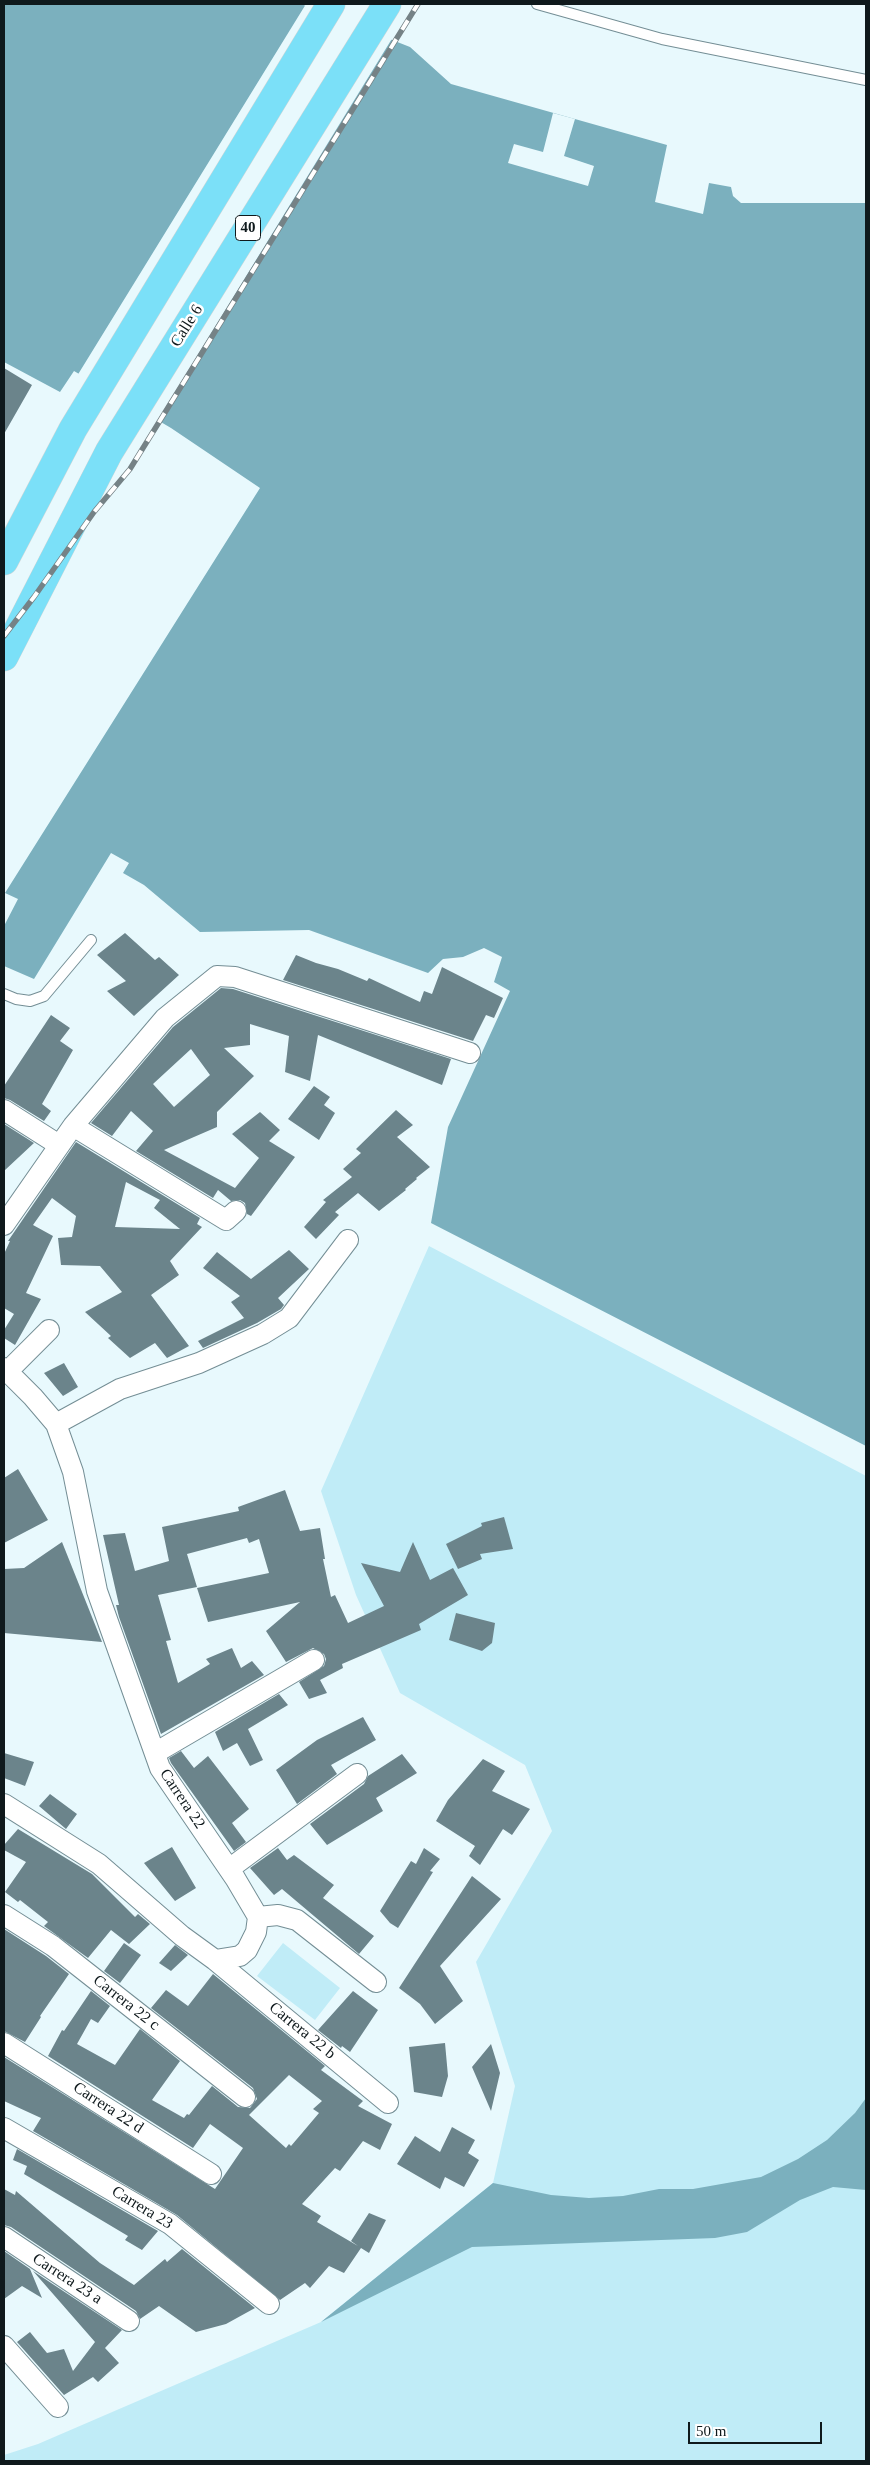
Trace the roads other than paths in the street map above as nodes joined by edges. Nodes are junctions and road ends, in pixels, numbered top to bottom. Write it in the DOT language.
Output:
graph roads {
  1 [pos="331,4"];
  2 [pos="387,4"];
  3 [pos="537,4"];
  4 [pos="866,80"];
  5 [pos="4,561"];
  6 [pos="4,657"];
  7 [pos="91,940"];
  8 [pos="4,994"];
  9 [pos="470,1053"];
  10 [pos="4,1110"];
  11 [pos="73,1126"];
  12 [pos="59,1145"];
  13 [pos="236,1211"];
  14 [pos="4,1224"];
  15 [pos="348,1240"];
  16 [pos="49,1330"];
  17 [pos="5,1370"];
  18 [pos="56,1424"];
  19 [pos="314,1660"];
  20 [pos="154,1753"];
  21 [pos="357,1774"];
  22 [pos="4,1804"];
  23 [pos="229,1869"];
  24 [pos="4,1915"];
  25 [pos="258,1917"];
  26 [pos="215,1960"];
  27 [pos="376,1982"];
  28 [pos="4,2043"];
  29 [pos="245,2097"];
  30 [pos="388,2103"];
  31 [pos="4,2128"];
  32 [pos="211,2174"];
  33 [pos="4,2237"];
  34 [pos="269,2304"];
  35 [pos="129,2321"];
  36 [pos="4,2346"];
  37 [pos="58,2407"];
  1 -- 5 [label="highway"];
  2 -- 6 [label="highway, Calle 6 / 40"];
  3 -- 4 [label="lane"];
  7 -- 8 [label="lane"];
  9 -- 11 [label="street"];
  10 -- 12 [label="street"];
  11 -- 12 [label="street"];
  11 -- 13 [label="street"];
  12 -- 14 [label="street"];
  15 -- 18 [label="street"];
  16 -- 17 [label="street"];
  17 -- 18 [label="street, Carrera 22"];
  18 -- 20 [label="street, Carrera 22"];
  19 -- 20 [label="street"];
  20 -- 23 [label="street, Carrera 22"];
  21 -- 23 [label="street"];
  22 -- 26 [label="street"];
  23 -- 25 [label="street, Carrera 22"];
  24 -- 29 [label="street, Carrera 22 c"];
  25 -- 26 [label="street"];
  25 -- 27 [label="street"];
  26 -- 30 [label="street, Carrera 22 b"];
  28 -- 32 [label="street, Carrera 22 d"];
  31 -- 34 [label="street, Carrera 23"];
  33 -- 35 [label="street, Carrera 23 a"];
  36 -- 37 [label="street"];
}
